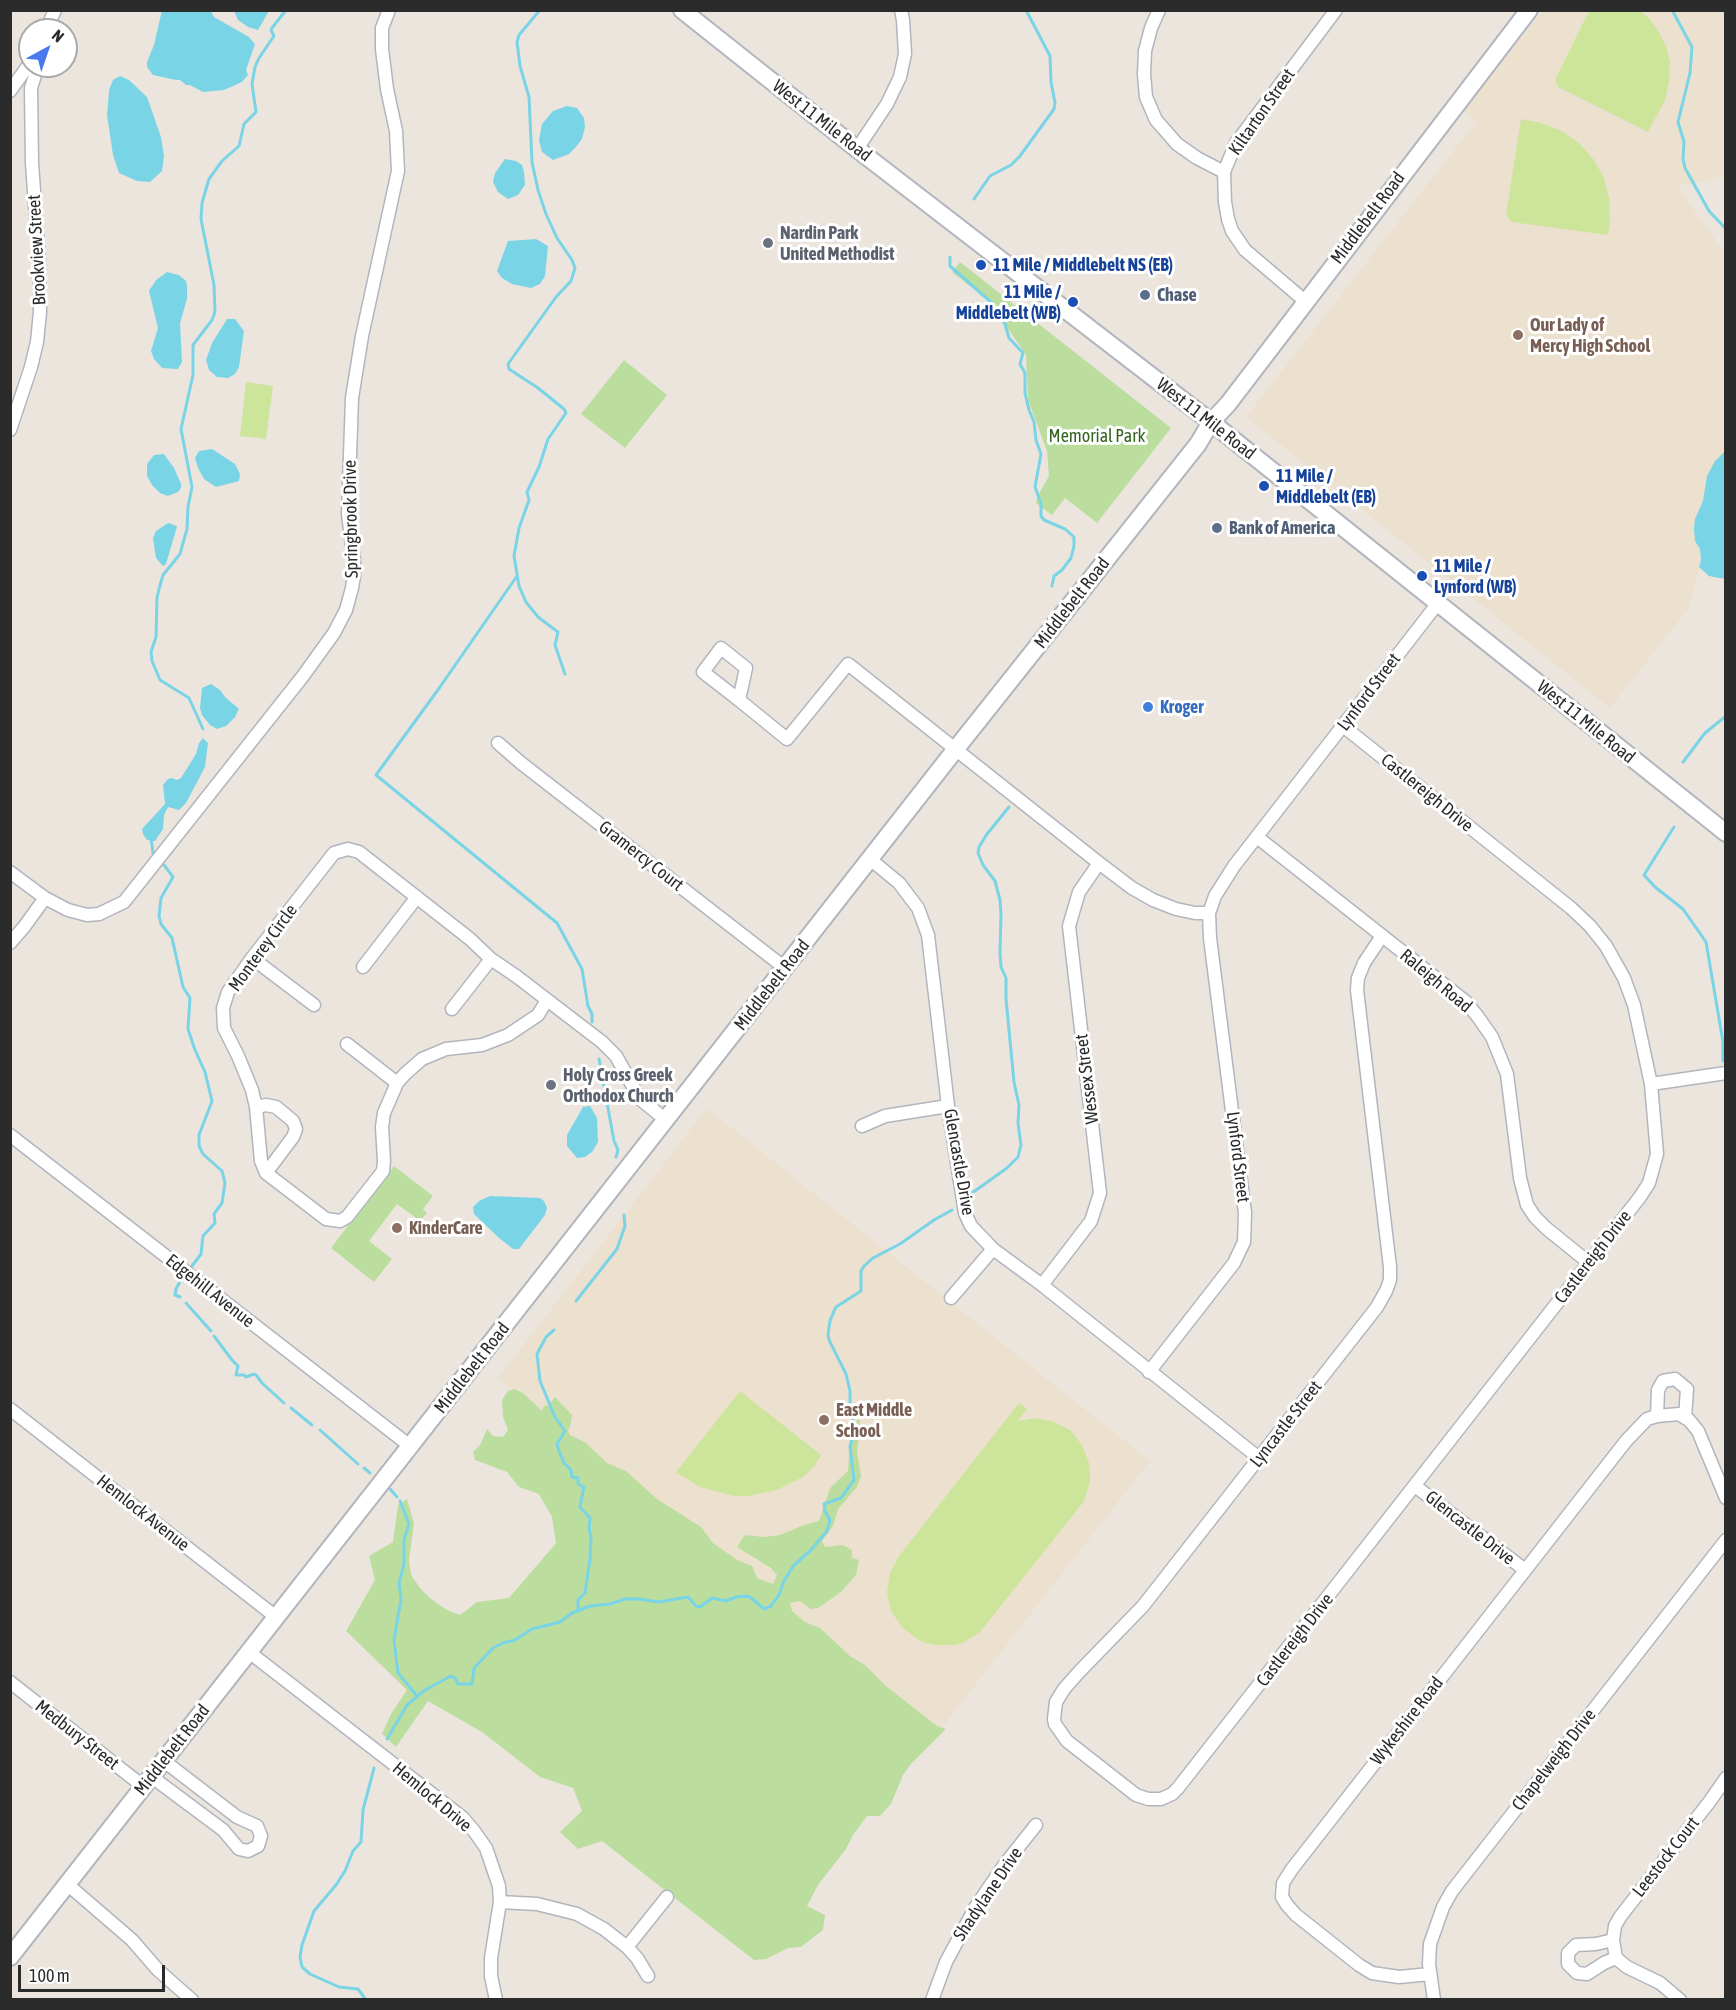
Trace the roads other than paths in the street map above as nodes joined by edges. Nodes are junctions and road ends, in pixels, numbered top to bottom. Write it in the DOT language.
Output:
graph roads {
  1 [pos="389,10"];
  2 [pos="682,10"];
  3 [pos="901,10"];
  4 [pos="1159,10"];
  5 [pos="1336,10"];
  6 [pos="1529,10"];
  7 [pos="19,78"];
  8 [pos="34,78"];
  9 [pos="10,91"];
  10 [pos="857,149"];
  11 [pos="1224,172"];
  12 [pos="1305,301"];
  13 [pos="1211,422"];
  14 [pos="10,430"];
  15 [pos="1437,603"];
  16 [pos="739,700"];
  17 [pos="1343,726"];
  18 [pos="498,743"];
  19 [pos="956,750"];
  20 [pos="1725,833"];
  21 [pos="1257,837"];
  22 [pos="870,859"];
  23 [pos="1099,863"];
  24 [pos="10,872"];
  25 [pos="417,897"];
  26 [pos="45,898"];
  27 [pos="1209,913"];
  28 [pos="1382,936"];
  29 [pos="10,943"];
  30 [pos="252,958"];
  31 [pos="491,959"];
  32 [pos="363,967"];
  33 [pos="785,968"];
  34 [pos="547,1000"];
  35 [pos="314,1005"];
  36 [pos="452,1009"];
  37 [pos="347,1044"];
  38 [pos="1725,1073"];
  39 [pos="397,1083"];
  40 [pos="1651,1084"];
  41 [pos="948,1106"];
  42 [pos="256,1107"];
  43 [pos="666,1120"];
  44 [pos="862,1126"];
  45 [pos="10,1135"];
  46 [pos="266,1173"];
  47 [pos="993,1249"];
  48 [pos="1588,1262"];
  49 [pos="1042,1285"];
  50 [pos="951,1298"];
  51 [pos="1149,1372"];
  52 [pos="10,1409"];
  53 [pos="1657,1416"];
  54 [pos="1685,1418"];
  55 [pos="410,1446"];
  56 [pos="1259,1458"];
  57 [pos="1415,1486"];
  58 [pos="1725,1498"];
  59 [pos="1725,1540"];
  60 [pos="1525,1570"];
  61 [pos="276,1617"];
  62 [pos="249,1652"];
  63 [pos="10,1682"];
  64 [pos="164,1761"];
  65 [pos="1725,1778"];
  66 [pos="148,1782"];
  67 [pos="1172,1794"];
  68 [pos="1036,1825"];
  69 [pos="67,1884"];
  70 [pos="667,1897"];
  71 [pos="500,1902"];
  72 [pos="1613,1940"];
  73 [pos="627,1947"];
  74 [pos="11,1955"];
  75 [pos="1616,1958"];
  76 [pos="1430,1974"];
  77 [pos="648,1976"];
  78 [pos="192,2000"];
  79 [pos="495,2000"];
  80 [pos="932,2000"];
  81 [pos="1434,2000"];
  82 [pos="1680,2000"];
  1 -- 26 [label="street, Springbrook Drive"];
  2 -- 10 [label="street, West 11 Mile Road"];
  3 -- 10 [label="street"];
  4 -- 11 [label="street"];
  5 -- 11 [label="street, Kiltarton Street"];
  6 -- 12 [label="street, Middlebelt Road"];
  7 -- 9 [label="street"];
  8 -- 14 [label="street, Brookview Street"];
  10 -- 13 [label="street, West 11 Mile Road"];
  11 -- 12 [label="street, Kiltarton Street"];
  12 -- 13 [label="street, Middlebelt Road"];
  13 -- 15 [label="street, West 11 Mile Road"];
  13 -- 19 [label="street, Middlebelt Road"];
  15 -- 17 [label="street, Lynford Street"];
  15 -- 20 [label="street, West 11 Mile Road"];
  16 -- 19 [label="street"];
  17 -- 21 [label="street, Lynford Street"];
  17 -- 40 [label="street, Castlereigh Drive"];
  18 -- 33 [label="street, Gramercy Court"];
  19 -- 22 [label="street, Middlebelt Road"];
  19 -- 23 [label="street"];
  21 -- 27 [label="street, Lynford Street"];
  21 -- 28 [label="street, Raleigh Road"];
  22 -- 33 [label="street, Middlebelt Road"];
  22 -- 41 [label="street, Glencastle Drive"];
  23 -- 27 [label="street"];
  23 -- 49 [label="street, Wessex Street"];
  24 -- 26 [label="street, Springbrook Drive"];
  25 -- 30 [label="street, Monterey Circle"];
  25 -- 31 [label="street, Monterey Circle"];
  25 -- 32 [label="street"];
  26 -- 29 [label="street"];
  27 -- 51 [label="street, Lynford Street"];
  28 -- 48 [label="street, Raleigh Road"];
  28 -- 56 [label="street, Lyncastle Street"];
  30 -- 35 [label="street"];
  30 -- 42 [label="street, Monterey Circle"];
  31 -- 34 [label="street, Monterey Circle"];
  31 -- 36 [label="street"];
  33 -- 43 [label="street, Middlebelt Road"];
  34 -- 39 [label="street"];
  34 -- 43 [label="street, Monterey Circle"];
  37 -- 39 [label="street"];
  38 -- 40 [label="street"];
  39 -- 46 [label="street"];
  40 -- 48 [label="street, Castlereigh Drive"];
  41 -- 44 [label="street"];
  41 -- 47 [label="street, Glencastle Drive"];
  42 -- 46 [label="street, Monterey Circle"];
  42 -- 46 [label="street"];
  43 -- 55 [label="street, Middlebelt Road"];
  45 -- 55 [label="street, Edgehill Avenue"];
  47 -- 49 [label="street, Glencastle Drive"];
  47 -- 50 [label="street"];
  48 -- 57 [label="street, Castlereigh Drive"];
  49 -- 51 [label="street, Glencastle Drive"];
  51 -- 56 [label="street, Glencastle Drive"];
  52 -- 61 [label="street, Hemlock Avenue"];
  53 -- 54 [label="street"];
  53 -- 54 [label="street"];
  53 -- 60 [label="street, Wykeshire Road"];
  54 -- 58 [label="street"];
  55 -- 61 [label="street, Middlebelt Road"];
  56 -- 67 [label="street, Lyncastle Street"];
  57 -- 60 [label="street, Glencastle Drive"];
  57 -- 67 [label="street, Castlereigh Drive"];
  59 -- 76 [label="street, Chapelweigh Drive"];
  60 -- 76 [label="street, Wykeshire Road"];
  61 -- 62 [label="street, Middlebelt Road"];
  62 -- 64 [label="street, Middlebelt Road"];
  62 -- 71 [label="street, Hemlock Drive"];
  63 -- 66 [label="street, Medbury Street"];
  64 -- 66 [label="street, Middlebelt Road"];
  64 -- 66 [label="street, Medbury Street"];
  65 -- 72 [label="street, Leestock Court"];
  66 -- 69 [label="street, Middlebelt Road"];
  68 -- 80 [label="street, Shadylane Drive"];
  69 -- 74 [label="street, Middlebelt Road"];
  69 -- 78 [label="street"];
  70 -- 73 [label="street"];
  71 -- 73 [label="street"];
  71 -- 79 [label="street, Hemlock Drive"];
  72 -- 75 [label="street"];
  72 -- 75 [label="street"];
  73 -- 77 [label="street"];
  75 -- 82 [label="street"];
  76 -- 81 [label="street, Chapelweigh Drive"];
}
